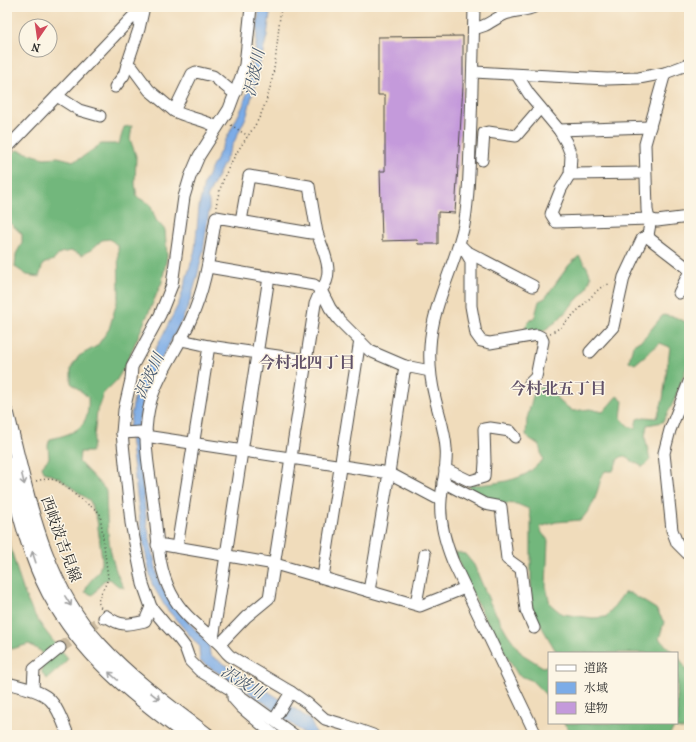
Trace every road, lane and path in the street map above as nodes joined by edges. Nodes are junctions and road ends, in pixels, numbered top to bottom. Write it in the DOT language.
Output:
graph roads {
  1 [pos="142,7"];
  2 [pos="251,7"];
  3 [pos="281,7"];
  4 [pos="474,7"];
  5 [pos="534,7"];
  6 [pos="474,28"];
  7 [pos="689,64"];
  8 [pos="127,65"];
  9 [pos="474,72"];
  10 [pos="665,73"];
  11 [pos="517,74"];
  12 [pos="115,87"];
  13 [pos="236,92"];
  14 [pos="57,96"];
  15 [pos="540,108"];
  16 [pos="174,111"];
  17 [pos="100,116"];
  18 [pos="231,124"];
  19 [pos="217,127"];
  20 [pos="650,127"];
  21 [pos="559,130"];
  22 [pos="247,135"];
  23 [pos="7,148"];
  24 [pos="482,160"];
  25 [pos="646,173"];
  26 [pos="570,174"];
  27 [pos="216,217"];
  28 [pos="689,217"];
  29 [pos="649,219"];
  30 [pos="241,221"];
  31 [pos="317,233"];
  32 [pos="648,235"];
  33 [pos="461,247"];
  34 [pos="208,267"];
  35 [pos="689,269"];
  36 [pos="689,273"];
  37 [pos="269,276"];
  38 [pos="624,277"];
  39 [pos="533,286"];
  40 [pos="321,290"];
  41 [pos="679,293"];
  42 [pos="541,337"];
  43 [pos="180,339"];
  44 [pos="360,340"];
  45 [pos="209,346"];
  46 [pos="590,352"];
  47 [pos="257,353"];
  48 [pos="306,360"];
  49 [pos="405,366"];
  50 [pos="430,371"];
  51 [pos="689,382"];
  52 [pos="530,383"];
  53 [pos="7,414"];
  54 [pos="123,432"];
  55 [pos="142,434"];
  56 [pos="515,437"];
  57 [pos="195,443"];
  58 [pos="242,450"];
  59 [pos="291,458"];
  60 [pos="7,463"];
  61 [pos="340,466"];
  62 [pos="445,469"];
  63 [pos="389,473"];
  64 [pos="443,482"];
  65 [pos="24,484"];
  66 [pos="440,500"];
  67 [pos="157,545"];
  68 [pos="177,547"];
  69 [pos="425,554"];
  70 [pos="225,556"];
  71 [pos="689,556"];
  72 [pos="275,564"];
  73 [pos="323,577"];
  74 [pos="465,588"];
  75 [pos="369,591"];
  76 [pos="416,604"];
  77 [pos="151,607"];
  78 [pos="105,617"];
  79 [pos="534,628"];
  80 [pos="216,641"];
  81 [pos="60,648"];
  82 [pos="7,683"];
  83 [pos="33,689"];
  84 [pos="233,692"];
  85 [pos="290,693"];
  86 [pos="275,718"];
  87 [pos="68,735"];
  88 [pos="187,735"];
  89 [pos="207,735"];
  90 [pos="274,735"];
  91 [pos="294,735"];
  92 [pos="373,735"];
  93 [pos="536,735"];
  1 -- 8 [label="street"];
  1 -- 14 [label="street"];
  2 -- 13 [label="street"];
  3 -- 22 [label="path"];
  4 -- 6 [label="street"];
  5 -- 6 [label="street"];
  6 -- 9 [label="street"];
  7 -- 10 [label="street"];
  8 -- 12 [label="street"];
  8 -- 16 [label="street"];
  9 -- 11 [label="street"];
  9 -- 33 [label="street"];
  10 -- 11 [label="street"];
  10 -- 20 [label="street"];
  11 -- 15 [label="street"];
  13 -- 16 [label="street"];
  13 -- 19 [label="street"];
  14 -- 17 [label="street"];
  14 -- 23 [label="street"];
  15 -- 21 [label="street"];
  15 -- 24 [label="street"];
  16 -- 19 [label="street"];
  18 -- 22 [label="path"];
  19 -- 54 [label="street"];
  20 -- 21 [label="street"];
  20 -- 25 [label="street"];
  21 -- 26 [label="street"];
  22 -- 27 [label="path"];
  25 -- 26 [label="street"];
  25 -- 29 [label="street"];
  26 -- 29 [label="street"];
  27 -- 30 [label="street"];
  27 -- 34 [label="street"];
  28 -- 29 [label="street"];
  29 -- 32 [label="street"];
  30 -- 31 [label="street"];
  30 -- 31 [label="street"];
  31 -- 40 [label="street"];
  32 -- 35 [label="street"];
  32 -- 38 [label="street"];
  33 -- 39 [label="street"];
  33 -- 42 [label="street"];
  33 -- 50 [label="street"];
  34 -- 37 [label="street"];
  34 -- 43 [label="street"];
  36 -- 41 [label="street"];
  37 -- 40 [label="street"];
  37 -- 47 [label="street"];
  38 -- 42 [label="path"];
  38 -- 46 [label="street"];
  40 -- 44 [label="street"];
  40 -- 48 [label="street"];
  42 -- 52 [label="street"];
  43 -- 45 [label="street"];
  43 -- 55 [label="street"];
  44 -- 49 [label="street"];
  44 -- 61 [label="street"];
  45 -- 47 [label="street"];
  45 -- 57 [label="street"];
  47 -- 48 [label="street"];
  47 -- 58 [label="street"];
  48 -- 59 [label="street"];
  49 -- 50 [label="street"];
  49 -- 63 [label="street"];
  50 -- 62 [label="street"];
  51 -- 71 [label="street"];
  53 -- 65 [label="main road, 西岐波吉見線, one-way"];
  54 -- 55 [label="street"];
  54 -- 77 [label="street"];
  55 -- 57 [label="street"];
  55 -- 67 [label="street"];
  56 -- 62 [label="street"];
  57 -- 58 [label="street"];
  57 -- 68 [label="street"];
  58 -- 59 [label="street"];
  58 -- 70 [label="street"];
  59 -- 61 [label="street"];
  59 -- 72 [label="street"];
  88 -- 60 [label="main road, 西岐波吉見線, one-way"];
  61 -- 63 [label="street"];
  61 -- 73 [label="street"];
  62 -- 64 [label="street"];
  63 -- 66 [label="street"];
  63 -- 75 [label="street"];
  64 -- 66 [label="street"];
  64 -- 79 [label="street"];
  65 -- 78 [label="path"];
  65 -- 89 [label="main road, 西岐波吉見線, one-way"];
  66 -- 74 [label="street"];
  67 -- 68 [label="street"];
  67 -- 80 [label="street"];
  68 -- 70 [label="street"];
  69 -- 76 [label="street"];
  70 -- 72 [label="street"];
  70 -- 80 [label="street"];
  72 -- 73 [label="street"];
  72 -- 80 [label="street"];
  73 -- 75 [label="street"];
  74 -- 76 [label="street"];
  74 -- 93 [label="street"];
  75 -- 76 [label="street"];
  77 -- 78 [label="street"];
  77 -- 84 [label="street"];
  80 -- 85 [label="street"];
  81 -- 83 [label="street"];
  82 -- 83 [label="street"];
  83 -- 87 [label="street"];
  84 -- 86 [label="street"];
  84 -- 90 [label="street"];
  85 -- 86 [label="street"];
  85 -- 92 [label="street"];
  86 -- 91 [label="street"];
}
